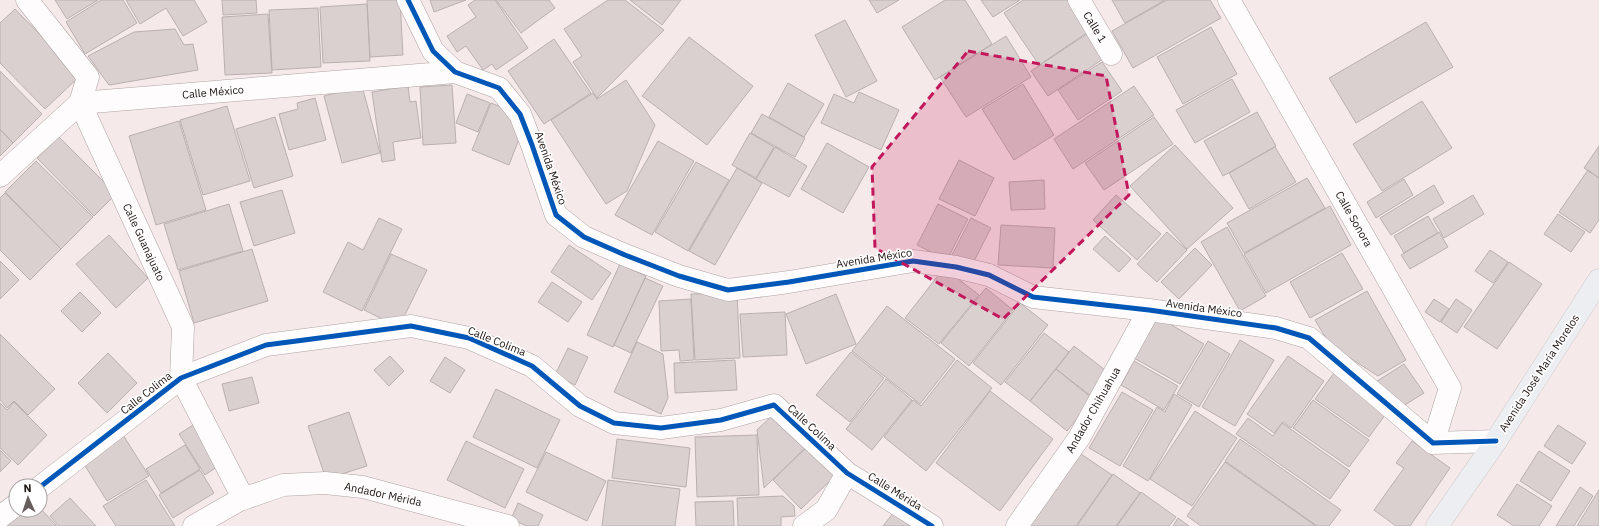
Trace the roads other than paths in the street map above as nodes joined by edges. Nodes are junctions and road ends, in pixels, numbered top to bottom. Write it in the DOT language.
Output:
graph roads {
  1 [pos="27,0"];
  2 [pos="408,0"];
  3 [pos="1079,0"];
  4 [pos="1230,0"];
  5 [pos="1111,54"];
  6 [pos="455,72"];
  7 [pos="80,103"];
  8 [pos="0,176"];
  9 [pos="1599,280"];
  10 [pos="1149,310"];
  11 [pos="181,378"];
  12 [pos="1496,441"];
  13 [pos="1433,444"];
  14 [pos="847,473"];
  15 [pos="48,481"];
  16 [pos="243,498"];
  17 [pos="200,524"];
  18 [pos="508,526"];
  19 [pos="804,526"];
  20 [pos="932,526"];
  21 [pos="1017,526"];
  22 [pos="1437,526"];
  1 -- 7 [label="street"];
  2 -- 6 [label="street"];
  3 -- 5 [label="street, Calle 1"];
  4 -- 13 [label="street, Calle Sonora"];
  6 -- 7 [label="street, Calle México"];
  6 -- 10 [label="street, Avenida México"];
  7 -- 8 [label="street"];
  7 -- 11 [label="street, Calle Guanajuato"];
  9 -- 12 [label="main road, Avenida José María Morelos"];
  10 -- 13 [label="street, Avenida México"];
  10 -- 21 [label="street, Andador Chihuahua"];
  11 -- 14 [label="street, Calle Colima"];
  11 -- 15 [label="street, Calle Colima"];
  11 -- 16 [label="street, Calle Guanajuato"];
  12 -- 13 [label="street"];
  12 -- 22 [label="main road, Avenida José María Morelos"];
  14 -- 19 [label="street"];
  14 -- 20 [label="street, Calle Mérida"];
  16 -- 17 [label="street, Andador Mérida"];
  16 -- 18 [label="street, Andador Mérida"];
}
